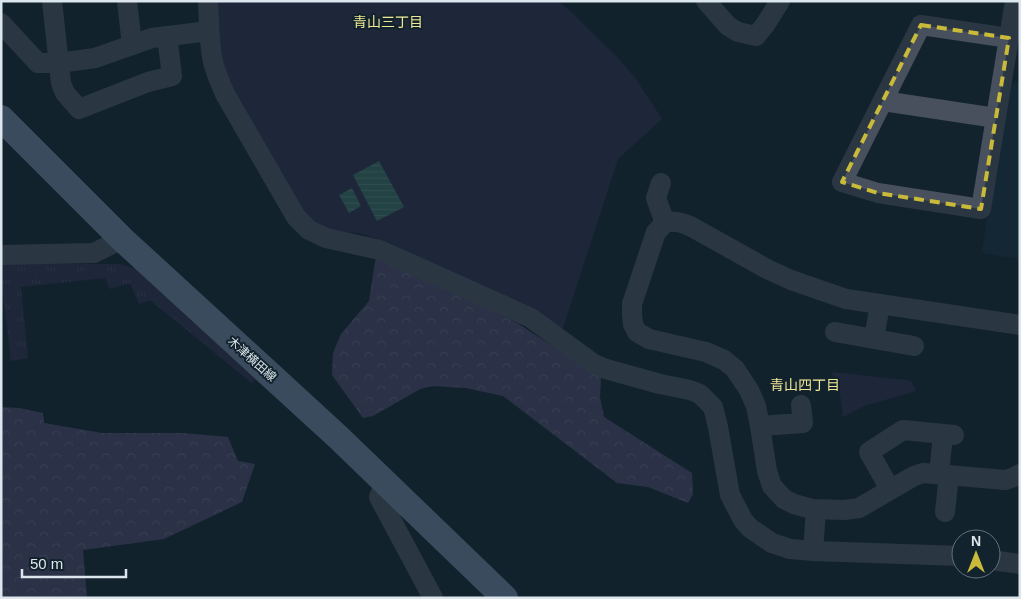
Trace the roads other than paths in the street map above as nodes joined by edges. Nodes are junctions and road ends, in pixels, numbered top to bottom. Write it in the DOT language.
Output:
graph roads {
  1 [pos="52,1"];
  2 [pos="127,1"];
  3 [pos="208,1"];
  4 [pos="706,1"];
  5 [pos="780,1"];
  6 [pos="1015,1"];
  7 [pos="1,23"];
  8 [pos="209,31"];
  9 [pos="168,36"];
  10 [pos="1009,38"];
  11 [pos="132,45"];
  12 [pos="59,62"];
  13 [pos="1011,76"];
  14 [pos="883,101"];
  15 [pos="1,118"];
  16 [pos="996,118"];
  17 [pos="661,183"];
  18 [pos="665,224"];
  19 [pos="122,239"];
  20 [pos="1,255"];
  21 [pos="880,304"];
  22 [pos="1020,325"];
  23 [pos="836,332"];
  24 [pos="874,339"];
  25 [pos="914,346"];
  26 [pos="802,405"];
  27 [pos="760,426"];
  28 [pos="944,474"];
  29 [pos="1018,479"];
  30 [pos="385,482"];
  31 [pos="890,489"];
  32 [pos="816,510"];
  33 [pos="945,512"];
  34 [pos="813,552"];
  35 [pos="951,556"];
  36 [pos="1001,561"];
  37 [pos="1020,564"];
  38 [pos="432,598"];
  39 [pos="504,598"];
  1 -- 12 [label="street"];
  2 -- 11 [label="street"];
  3 -- 8 [label="street"];
  4 -- 5 [label="street"];
  6 -- 10 [label="street"];
  7 -- 12 [label="street"];
  8 -- 9 [label="street"];
  8 -- 34 [label="street"];
  9 -- 11 [label="street"];
  9 -- 12 [label="street"];
  10 -- 13 [label="street"];
  10 -- 14 [label="street"];
  11 -- 12 [label="street"];
  13 -- 16 [label="street"];
  14 -- 16 [label="street"];
  14 -- 16 [label="street"];
  15 -- 19 [label="main road, 木津横田線"];
  17 -- 18 [label="street"];
  18 -- 21 [label="street"];
  18 -- 27 [label="street"];
  19 -- 20 [label="street"];
  19 -- 30 [label="main road, 木津横田線"];
  21 -- 22 [label="street"];
  21 -- 24 [label="street"];
  23 -- 24 [label="street"];
  24 -- 25 [label="street"];
  26 -- 27 [label="street"];
  27 -- 32 [label="street"];
  28 -- 29 [label="street"];
  28 -- 31 [label="street"];
  28 -- 31 [label="street"];
  28 -- 33 [label="street"];
  30 -- 38 [label="street"];
  30 -- 39 [label="main road, 木津横田線"];
  31 -- 32 [label="street"];
  32 -- 34 [label="street"];
  34 -- 35 [label="street"];
  36 -- 37 [label="street"];
}
